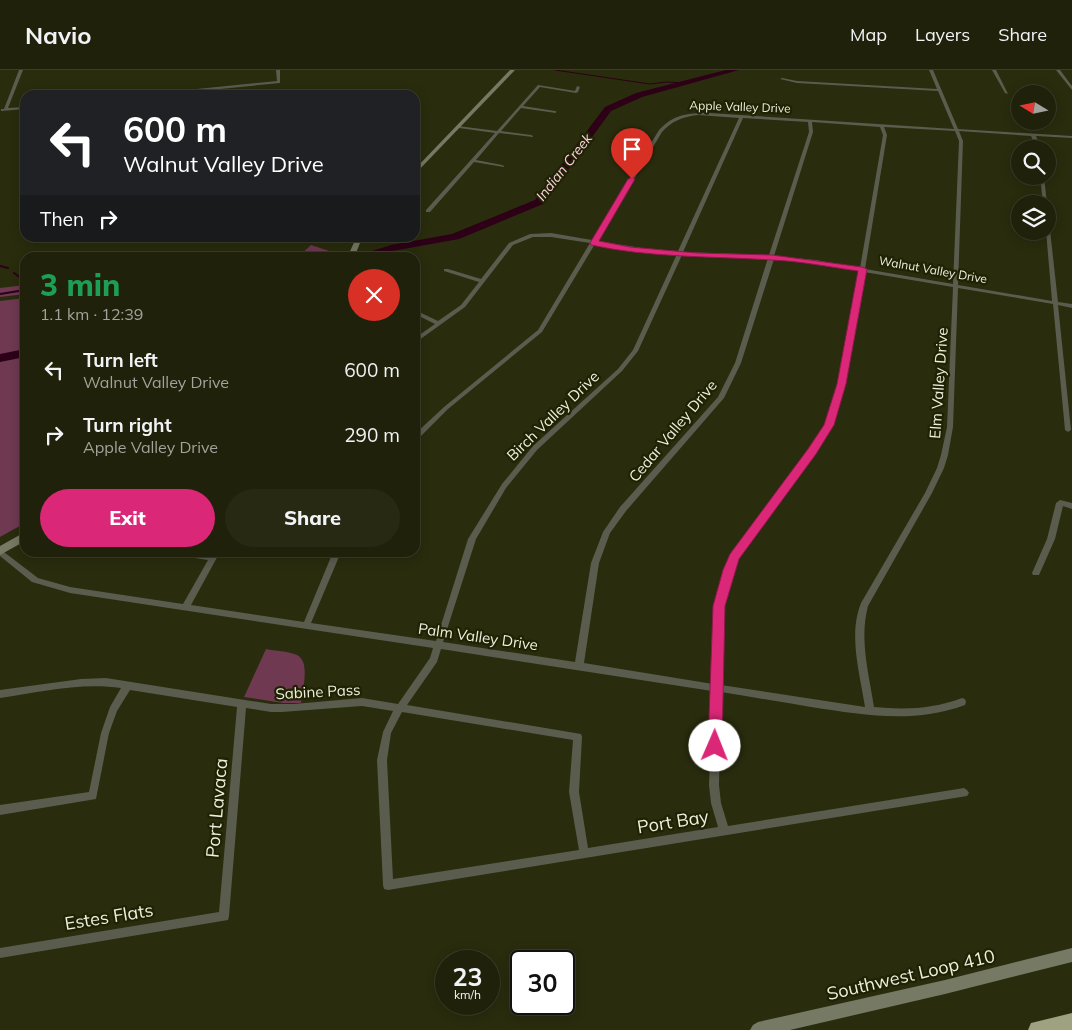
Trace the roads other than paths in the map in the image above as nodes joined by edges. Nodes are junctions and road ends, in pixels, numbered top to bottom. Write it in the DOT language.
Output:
graph roads {
  1 [pos="21,70"];
  2 [pos="278,70"];
  3 [pos="514,70"];
  4 [pos="931,70"];
  5 [pos="994,70"];
  6 [pos="1058,70"];
  7 [pos="782,79"];
  8 [pos="578,87"];
  9 [pos="1072,89"];
  10 [pos="198,90"];
  11 [pos="940,90"];
  12 [pos="1007,94"];
  13 [pos="520,107"];
  14 [pos="20,108"];
  15 [pos="2,110"];
  16 [pos="555,112"];
  17 [pos="742,116"];
  18 [pos="810,121"];
  19 [pos="460,125"];
  20 [pos="882,126"];
  21 [pos="957,130"];
  22 [pos="501,131"];
  23 [pos="1033,135"];
  24 [pos="532,136"];
  25 [pos="1072,138"];
  26 [pos="1035,140"];
  27 [pos="473,161"];
  28 [pos="502,166"];
  29 [pos="420,167"];
  30 [pos="428,212"];
  31 [pos="1049,240"];
  32 [pos="594,243"];
  33 [pos="680,254"];
  34 [pos="772,257"];
  35 [pos="862,269"];
  36 [pos="446,270"];
  37 [pos="481,281"];
  38 [pos="957,286"];
  39 [pos="1054,303"];
  40 [pos="1072,306"];
  41 [pos="420,314"];
  42 [pos="439,324"];
  43 [pos="420,337"];
  44 [pos="1068,430"];
  45 [pos="420,433"];
  46 [pos="1072,506"];
  47 [pos="20,539"];
  48 [pos="0,552"];
  49 [pos="214,557"];
  50 [pos="335,557"];
  51 [pos="1036,573"];
  52 [pos="185,608"];
  53 [pos="306,626"];
  54 [pos="440,645"];
  55 [pos="579,666"];
  56 [pos="128,685"];
  57 [pos="716,688"];
  58 [pos="0,694"];
  59 [pos="962,702"];
  60 [pos="242,703"];
  61 [pos="399,709"];
  62 [pos="870,711"];
  63 [pos="964,793"];
  64 [pos="0,810"];
  65 [pos="724,830"];
  66 [pos="584,852"];
  67 [pos="388,885"];
  68 [pos="224,916"];
  69 [pos="0,953"];
  70 [pos="1072,955"];
  71 [pos="1072,1023"];
  72 [pos="758,1030"];
  73 [pos="1038,1030"];
  1 -- 15 [label="street"];
  2 -- 10 [label="street"];
  3 -- 19 [label="street"];
  4 -- 11 [label="street, Elm Valley Drive"];
  5 -- 12 [label="street"];
  6 -- 9 [label="street"];
  7 -- 11 [label="street"];
  8 -- 13 [label="street"];
  11 -- 21 [label="street, Elm Valley Drive"];
  13 -- 16 [label="street"];
  13 -- 22 [label="street"];
  14 -- 15 [label="street"];
  17 -- 18 [label="street, Apple Valley Drive"];
  17 -- 32 [label="street, Apple Valley Drive"];
  17 -- 33 [label="street, Birch Valley Drive"];
  18 -- 20 [label="street, Apple Valley Drive"];
  18 -- 34 [label="street, Cedar Valley Drive"];
  19 -- 22 [label="street"];
  19 -- 29 [label="street"];
  20 -- 21 [label="street, Apple Valley Drive"];
  20 -- 35 [label="street"];
  21 -- 23 [label="street, Apple Valley Drive"];
  21 -- 38 [label="street, Elm Valley Drive"];
  22 -- 24 [label="street"];
  22 -- 27 [label="street"];
  23 -- 25 [label="street, Apple Valley Drive"];
  23 -- 26 [label="street"];
  27 -- 28 [label="street"];
  27 -- 30 [label="street"];
  31 -- 39 [label="street"];
  32 -- 33 [label="street, Walnut Valley Drive"];
  32 -- 37 [label="street, Walnut Valley Drive"];
  32 -- 45 [label="street, Apple Valley Drive"];
  33 -- 34 [label="street, Walnut Valley Drive"];
  33 -- 54 [label="street, Birch Valley Drive"];
  34 -- 35 [label="street, Walnut Valley Drive"];
  34 -- 55 [label="street, Cedar Valley Drive"];
  35 -- 38 [label="street, Walnut Valley Drive"];
  35 -- 57 [label="street"];
  36 -- 37 [label="street"];
  37 -- 42 [label="street, Walnut Valley Drive"];
  38 -- 39 [label="street, Walnut Valley Drive"];
  38 -- 62 [label="street, Elm Valley Drive"];
  39 -- 40 [label="street, Walnut Valley Drive"];
  39 -- 44 [label="street"];
  41 -- 42 [label="street"];
  42 -- 43 [label="street, Walnut Valley Drive"];
  46 -- 51 [label="street"];
  47 -- 48 [label="street"];
  48 -- 52 [label="street, Palm Valley Drive"];
  49 -- 52 [label="street"];
  50 -- 53 [label="street"];
  52 -- 53 [label="street, Palm Valley Drive"];
  53 -- 54 [label="street, Palm Valley Drive"];
  54 -- 55 [label="street, Palm Valley Drive"];
  54 -- 61 [label="street, Birch Valley Drive"];
  55 -- 57 [label="street, Palm Valley Drive"];
  56 -- 58 [label="street, Sabine Pass"];
  56 -- 60 [label="street, Sabine Pass"];
  56 -- 64 [label="street"];
  57 -- 62 [label="street, Palm Valley Drive"];
  57 -- 65 [label="street"];
  59 -- 62 [label="street, Palm Valley Drive"];
  60 -- 61 [label="street, Sabine Pass"];
  60 -- 68 [label="street, Port Lavaca"];
  61 -- 66 [label="street, Sabine Pass"];
  61 -- 67 [label="street, Birch Valley Drive"];
  63 -- 65 [label="street, Port Bay"];
  65 -- 66 [label="street, Port Bay"];
  66 -- 67 [label="street, Port Bay"];
  68 -- 69 [label="street, Estes Flats"];
  70 -- 72 [label="street, Southwest Loop 410"];
  71 -- 73 [label="highway"];
}
